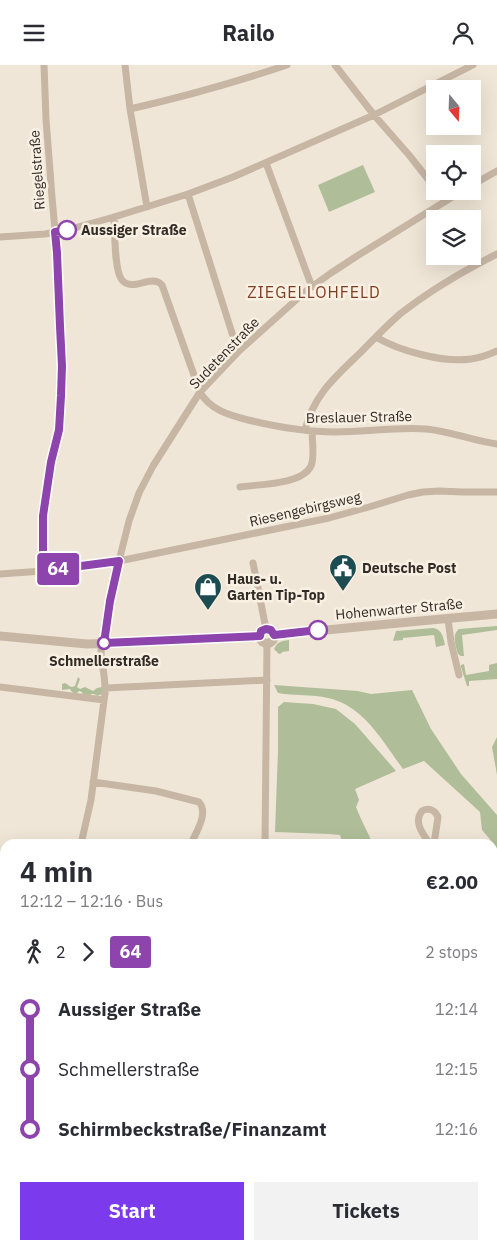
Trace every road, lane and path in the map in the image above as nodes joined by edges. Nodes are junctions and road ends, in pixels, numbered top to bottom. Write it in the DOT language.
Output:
graph roads {
  1 [pos="44,65"];
  2 [pos="125,65"];
  3 [pos="287,65"];
  4 [pos="335,65"];
  5 [pos="473,65"];
  6 [pos="130,109"];
  7 [pos="374,115"];
  8 [pos="266,163"];
  9 [pos="497,171"];
  10 [pos="426,177"];
  11 [pos="481,180"];
  12 [pos="188,194"];
  13 [pos="445,201"];
  14 [pos="147,207"];
  15 [pos="114,217"];
  16 [pos="55,232"];
  17 [pos="0,237"];
  18 [pos="497,254"];
  19 [pos="312,287"];
  20 [pos="376,337"];
  21 [pos="497,351"];
  22 [pos="238,352"];
  23 [pos="200,392"];
  24 [pos="309,431"];
  25 [pos="497,444"];
  26 [pos="240,487"];
  27 [pos="497,492"];
  28 [pos="119,561"];
  29 [pos="253,563"];
  30 [pos="43,571"];
  31 [pos="0,574"];
  32 [pos="497,615"];
  33 [pos="448,619"];
  34 [pos="263,632"];
  35 [pos="274,635"];
  36 [pos="0,636"];
  37 [pos="267,643"];
  38 [pos="102,644"];
  39 [pos="460,675"];
  40 [pos="267,680"];
  41 [pos="0,687"];
  42 [pos="106,688"];
  43 [pos="104,700"];
  44 [pos="93,782"];
  45 [pos="82,839"];
  46 [pos="193,839"];
  47 [pos="265,839"];
  1 -- 16 [label="street, Riegelstraße"];
  2 -- 6 [label="street"];
  3 -- 6 [label="street"];
  4 -- 7 [label="street"];
  5 -- 7 [label="street"];
  6 -- 14 [label="street"];
  7 -- 8 [label="street"];
  7 -- 10 [label="street"];
  8 -- 12 [label="street"];
  8 -- 19 [label="street"];
  9 -- 11 [label="street"];
  12 -- 14 [label="street"];
  12 -- 22 [label="street"];
  13 -- 19 [label="street, Sudetenstraße"];
  14 -- 15 [label="street"];
  15 -- 16 [label="street"];
  15 -- 23 [label="street"];
  16 -- 17 [label="street"];
  16 -- 30 [label="street, Riegelstraße"];
  18 -- 20 [label="street"];
  19 -- 22 [label="street, Sudetenstraße"];
  20 -- 21 [label="street"];
  20 -- 24 [label="street"];
  22 -- 23 [label="street, Sudetenstraße"];
  23 -- 24 [label="street, Breslauer Straße"];
  23 -- 28 [label="street, Sudetenstraße"];
  24 -- 25 [label="street, Breslauer Straße"];
  24 -- 26 [label="street"];
  27 -- 28 [label="street, Riesengebirgsweg"];
  28 -- 30 [label="street, Riesengebirgsweg"];
  28 -- 38 [label="street, Sudetenstraße"];
  29 -- 34 [label="street"];
  30 -- 31 [label="street, Riesengebirgsweg"];
  32 -- 33 [label="street, Hohenwarter Straße"];
  33 -- 35 [label="street, Hohenwarter Straße"];
  33 -- 39 [label="street"];
  34 -- 35 [label="street"];
  34 -- 37 [label="street"];
  34 -- 38 [label="street"];
  35 -- 37 [label="street"];
  36 -- 38 [label="street"];
  37 -- 40 [label="street"];
  38 -- 42 [label="street"];
  40 -- 42 [label="street"];
  40 -- 47 [label="street"];
  41 -- 43 [label="street"];
  42 -- 43 [label="street"];
  43 -- 44 [label="street"];
  44 -- 45 [label="street"];
  44 -- 46 [label="street"];
}
